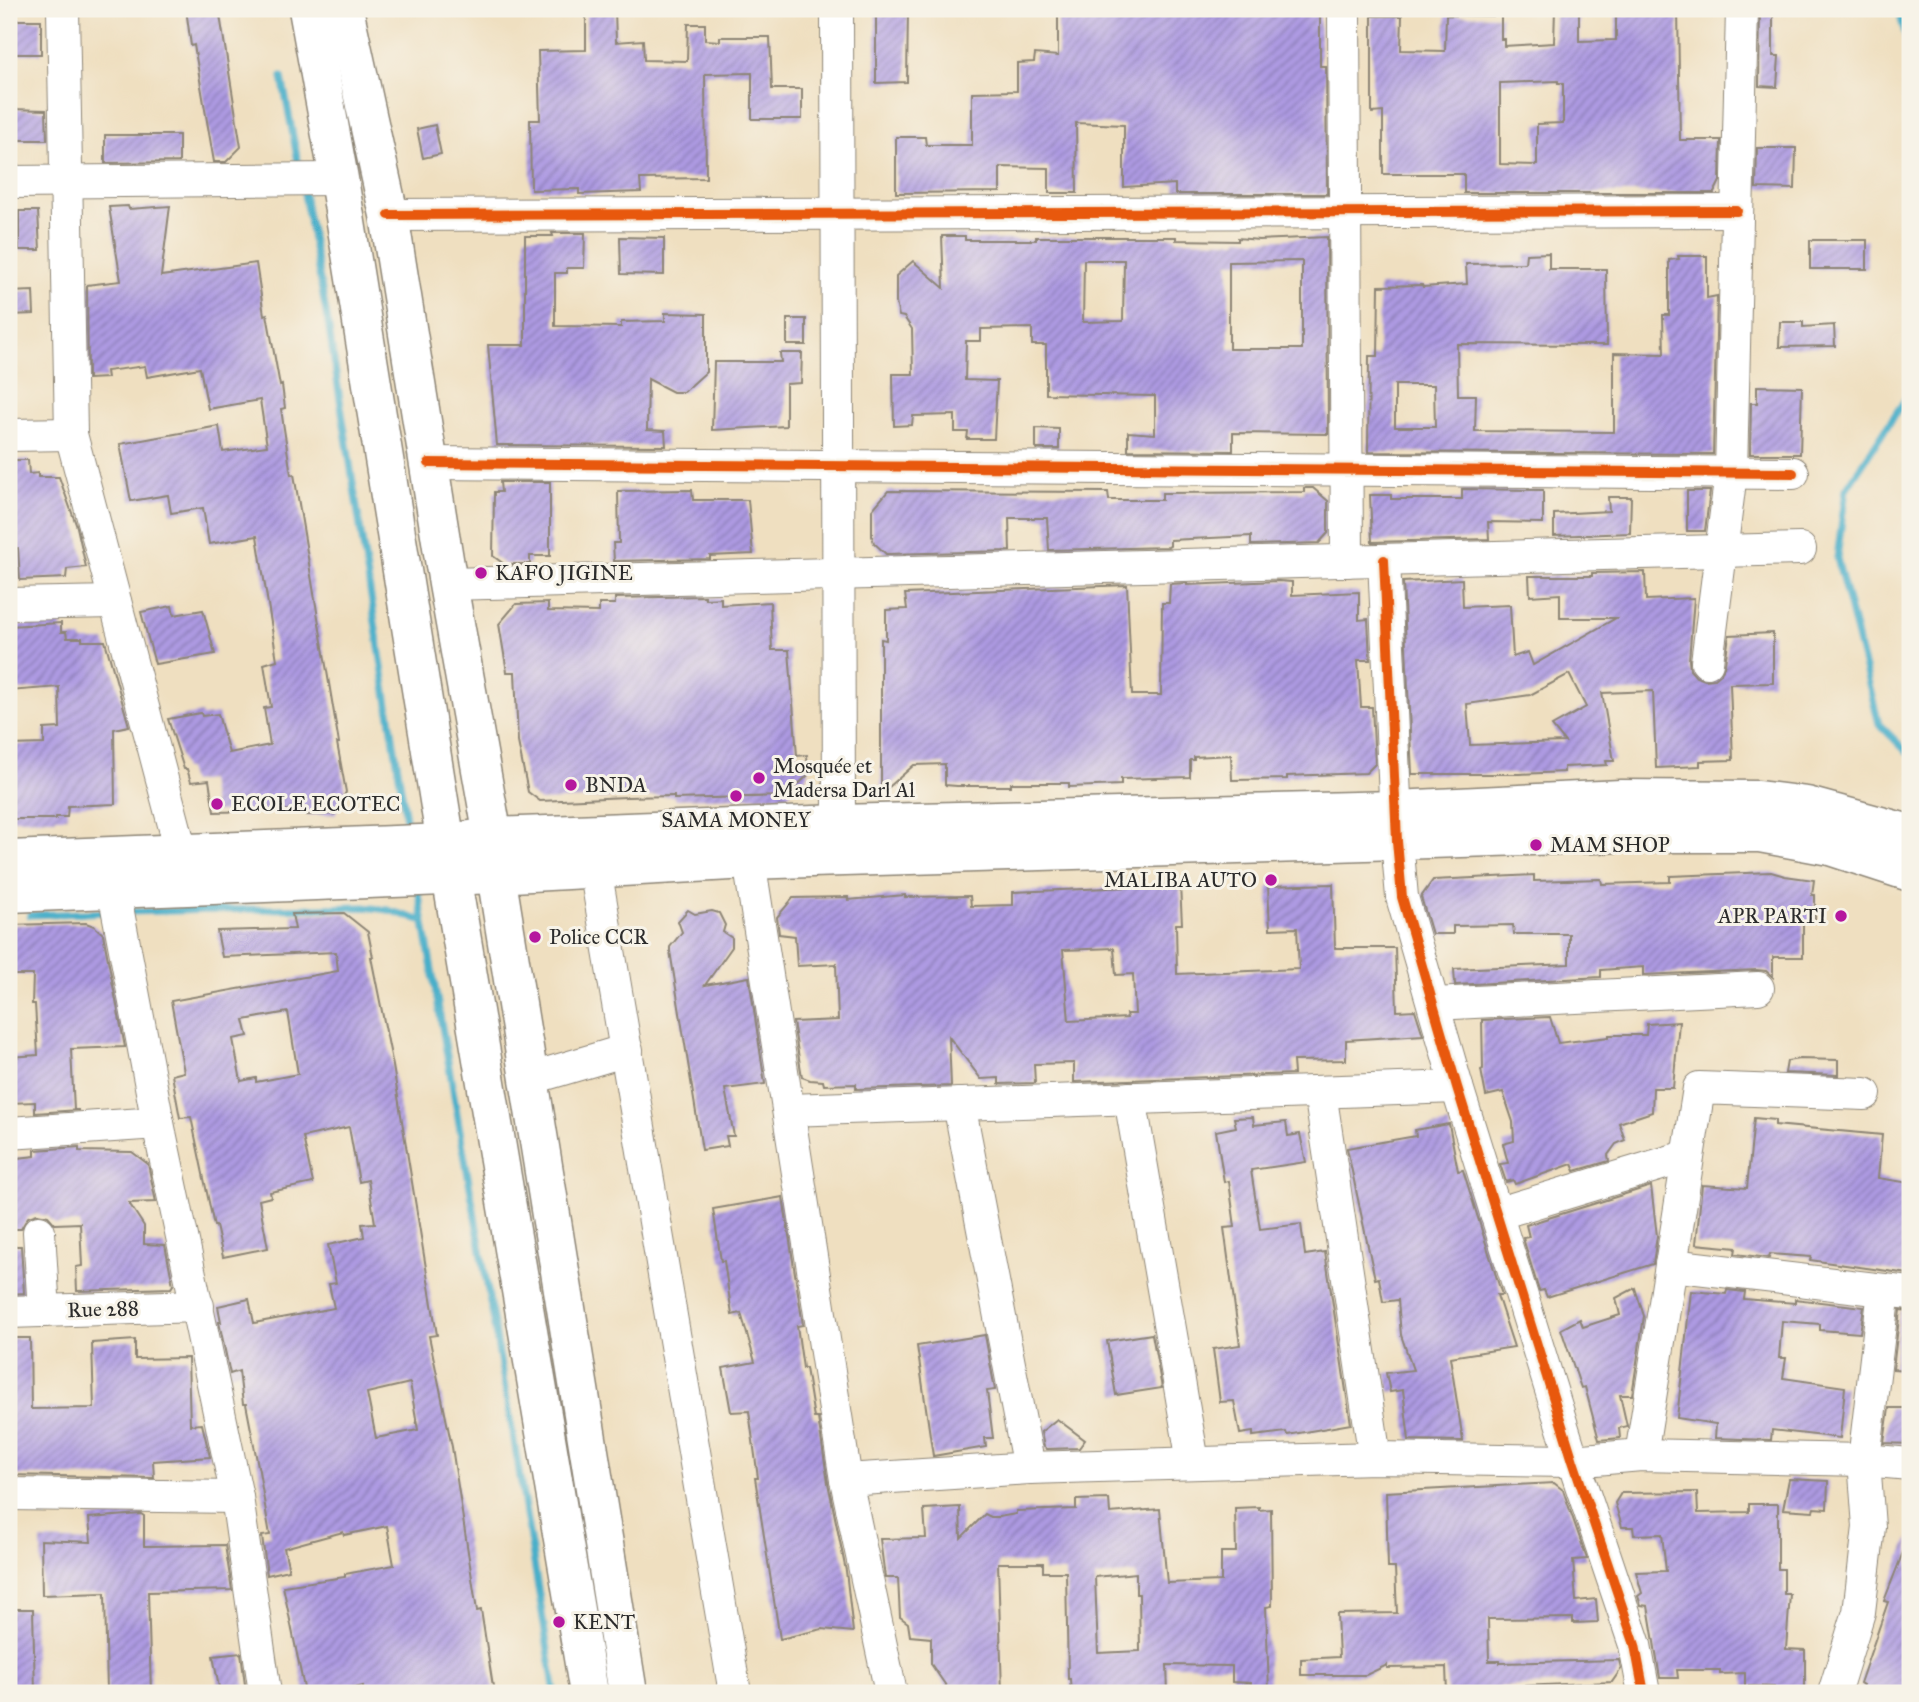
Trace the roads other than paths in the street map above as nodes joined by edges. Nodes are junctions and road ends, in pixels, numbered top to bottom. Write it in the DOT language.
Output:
graph roads {
  1 [pos="63,9"];
  2 [pos="308,9"];
  3 [pos="344,9"];
  4 [pos="837,9"];
  5 [pos="1344,9"];
  6 [pos="1742,9"];
  7 [pos="339,179"];
  8 [pos="66,181"];
  9 [pos="9,182"];
  10 [pos="1737,211"];
  11 [pos="1345,212"];
  12 [pos="838,214"];
  13 [pos="389,215"];
  14 [pos="71,434"];
  15 [pos="9,435"];
  16 [pos="429,463"];
  17 [pos="838,466"];
  18 [pos="1346,470"];
  19 [pos="1731,472"];
  20 [pos="1793,473"];
  21 [pos="1800,549"];
  22 [pos="1722,551"];
  23 [pos="1384,560"];
  24 [pos="1347,561"];
  25 [pos="838,575"];
  26 [pos="448,584"];
  27 [pos="115,602"];
  28 [pos="9,604"];
  29 [pos="1707,662"];
  30 [pos="839,824"];
  31 [pos="1396,825"];
  32 [pos="1910,834"];
  33 [pos="494,855"];
  34 [pos="448,859"];
  35 [pos="9,860"];
  36 [pos="750,860"];
  37 [pos="595,868"];
  38 [pos="186,871"];
  39 [pos="1910,872"];
  40 [pos="111,873"];
  41 [pos="9,893"];
  42 [pos="1758,988"];
  43 [pos="1434,1004"];
  44 [pos="626,1050"];
  45 [pos="529,1079"];
  46 [pos="1457,1087"];
  47 [pos="1320,1092"];
  48 [pos="1865,1094"];
  49 [pos="1130,1098"];
  50 [pos="959,1104"];
  51 [pos="789,1110"];
  52 [pos="158,1123"];
  53 [pos="9,1133"];
  54 [pos="1688,1156"];
  55 [pos="1496,1214"];
  56 [pos="39,1232"];
  57 [pos="1671,1265"];
  58 [pos="1897,1291"];
  59 [pos="198,1306"];
  60 [pos="44,1311"];
  61 [pos="9,1312"];
  62 [pos="1641,1454"];
  63 [pos="1375,1458"];
  64 [pos="1864,1460"];
  65 [pos="1573,1461"];
  66 [pos="1193,1462"];
  67 [pos="1910,1464"];
  68 [pos="1029,1468"];
  69 [pos="845,1480"];
  70 [pos="9,1494"];
  71 [pos="237,1497"];
  72 [pos="265,1693"];
  73 [pos="589,1693"];
  74 [pos="628,1693"];
  75 [pos="735,1693"];
  76 [pos="891,1693"];
  77 [pos="1644,1693"];
  78 [pos="1834,1693"];
  1 -- 8 [label="street"];
  2 -- 7 [label="main road"];
  3 -- 13 [label="main road"];
  4 -- 12 [label="street"];
  5 -- 11 [label="street"];
  6 -- 10 [label="street"];
  7 -- 8 [label="street"];
  7 -- 34 [label="main road"];
  8 -- 9 [label="street"];
  8 -- 14 [label="street"];
  10 -- 11 [label="street"];
  10 -- 19 [label="street"];
  11 -- 12 [label="street"];
  11 -- 18 [label="street"];
  12 -- 13 [label="street"];
  12 -- 17 [label="street"];
  13 -- 16 [label="main road"];
  14 -- 15 [label="street"];
  14 -- 27 [label="street"];
  16 -- 17 [label="street"];
  16 -- 26 [label="main road"];
  17 -- 18 [label="street"];
  17 -- 25 [label="street"];
  18 -- 19 [label="street"];
  18 -- 24 [label="street"];
  19 -- 20 [label="street"];
  19 -- 22 [label="street"];
  21 -- 22 [label="street"];
  22 -- 23 [label="street"];
  22 -- 29 [label="street"];
  23 -- 24 [label="street"];
  23 -- 31 [label="street"];
  24 -- 25 [label="street"];
  25 -- 26 [label="street"];
  25 -- 30 [label="street"];
  26 -- 33 [label="main road"];
  27 -- 28 [label="street"];
  27 -- 38 [label="street"];
  30 -- 31 [label="main road"];
  30 -- 33 [label="main road"];
  31 -- 32 [label="main road"];
  31 -- 36 [label="main road"];
  31 -- 39 [label="main road"];
  31 -- 43 [label="street"];
  33 -- 34 [label="main road"];
  33 -- 37 [label="main road"];
  33 -- 45 [label="main road"];
  34 -- 38 [label="main road"];
  34 -- 73 [label="main road"];
  35 -- 40 [label="main road"];
  36 -- 37 [label="main road"];
  36 -- 51 [label="street"];
  37 -- 44 [label="street"];
  38 -- 40 [label="main road"];
  40 -- 41 [label="main road"];
  40 -- 52 [label="street"];
  42 -- 43 [label="street"];
  43 -- 46 [label="street"];
  44 -- 45 [label="street"];
  44 -- 75 [label="street"];
  45 -- 74 [label="main road"];
  46 -- 47 [label="street"];
  46 -- 55 [label="street"];
  47 -- 49 [label="street"];
  47 -- 63 [label="street"];
  48 -- 54 [label="street"];
  49 -- 50 [label="street"];
  49 -- 66 [label="street"];
  50 -- 51 [label="street"];
  50 -- 68 [label="street"];
  51 -- 69 [label="street"];
  52 -- 53 [label="street"];
  52 -- 59 [label="street"];
  54 -- 55 [label="street"];
  54 -- 57 [label="street"];
  55 -- 65 [label="street"];
  56 -- 60 [label="street"];
  57 -- 58 [label="street"];
  57 -- 62 [label="street"];
  58 -- 64 [label="street"];
  59 -- 60 [label="street, Rue 288"];
  59 -- 71 [label="street"];
  60 -- 61 [label="street, Rue 288"];
  62 -- 64 [label="street"];
  62 -- 65 [label="street"];
  63 -- 65 [label="street"];
  63 -- 66 [label="street"];
  64 -- 67 [label="street"];
  64 -- 78 [label="street"];
  65 -- 77 [label="street"];
  66 -- 68 [label="street"];
  68 -- 69 [label="street"];
  69 -- 76 [label="street"];
  70 -- 71 [label="street"];
  71 -- 72 [label="street"];
}
